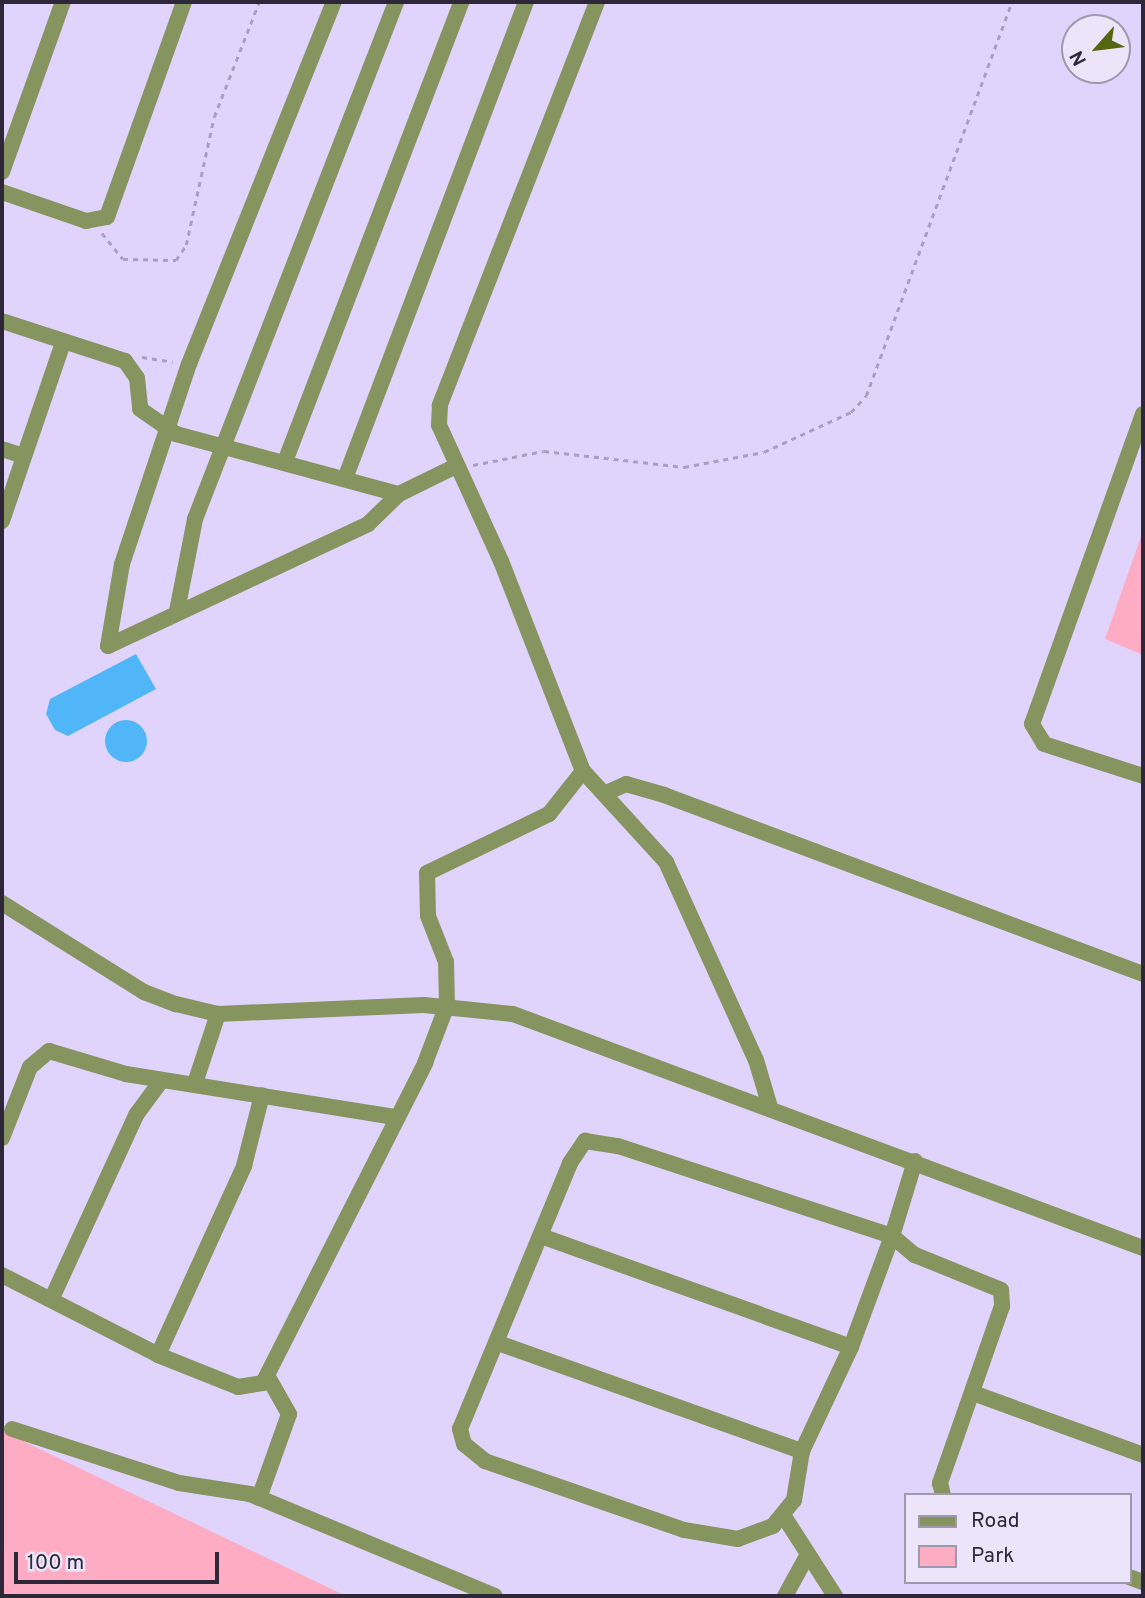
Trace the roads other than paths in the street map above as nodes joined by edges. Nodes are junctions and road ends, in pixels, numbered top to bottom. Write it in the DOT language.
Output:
graph roads {
  1 [pos="63,2"];
  2 [pos="184,2"];
  3 [pos="334,2"];
  4 [pos="396,2"];
  5 [pos="461,2"];
  6 [pos="526,2"];
  7 [pos="597,2"];
  8 [pos="2,172"];
  9 [pos="2,192"];
  10 [pos="2,321"];
  11 [pos="62,343"];
  12 [pos="1143,414"];
  13 [pos="167,429"];
  14 [pos="224,442"];
  15 [pos="2,449"];
  16 [pos="23,456"];
  17 [pos="286,459"];
  18 [pos="454,467"];
  19 [pos="346,476"];
  20 [pos="399,494"];
  21 [pos="2,521"];
  22 [pos="177,611"];
  23 [pos="583,771"];
  24 [pos="1143,776"];
  25 [pos="606,793"];
  26 [pos="2,903"];
  27 [pos="1143,974"];
  28 [pos="447,1005"];
  29 [pos="218,1014"];
  30 [pos="161,1081"];
  31 [pos="195,1083"];
  32 [pos="262,1096"];
  33 [pos="770,1107"];
  34 [pos="395,1117"];
  35 [pos="2,1138"];
  36 [pos="915,1161"];
  37 [pos="541,1236"];
  38 [pos="892,1236"];
  39 [pos="1143,1248"];
  40 [pos="2,1275"];
  41 [pos="52,1298"];
  42 [pos="498,1343"];
  43 [pos="851,1347"];
  44 [pos="159,1355"];
  45 [pos="268,1377"];
  46 [pos="973,1393"];
  47 [pos="12,1429"];
  48 [pos="802,1451"];
  49 [pos="1143,1455"];
  50 [pos="942,1493"];
  51 [pos="259,1498"];
  52 [pos="785,1518"];
  53 [pos="807,1556"];
  54 [pos="495,1596"];
  55 [pos="785,1596"];
  56 [pos="835,1596"];
  1 -- 8 [label="street"];
  2 -- 9 [label="street"];
  3 -- 13 [label="street"];
  4 -- 14 [label="street"];
  5 -- 17 [label="street"];
  6 -- 19 [label="street"];
  7 -- 18 [label="street"];
  10 -- 11 [label="street"];
  11 -- 13 [label="street"];
  11 -- 16 [label="street"];
  12 -- 24 [label="street"];
  13 -- 14 [label="street"];
  13 -- 22 [label="street"];
  14 -- 17 [label="street"];
  14 -- 22 [label="street"];
  15 -- 16 [label="street"];
  16 -- 21 [label="street"];
  17 -- 19 [label="street"];
  18 -- 20 [label="street"];
  18 -- 23 [label="street"];
  19 -- 20 [label="street"];
  20 -- 22 [label="street"];
  23 -- 25 [label="street"];
  23 -- 28 [label="street"];
  25 -- 27 [label="street"];
  25 -- 33 [label="street"];
  26 -- 29 [label="street"];
  28 -- 29 [label="street"];
  28 -- 33 [label="street"];
  28 -- 34 [label="street"];
  29 -- 31 [label="street"];
  30 -- 31 [label="street"];
  30 -- 35 [label="street"];
  30 -- 41 [label="street"];
  31 -- 32 [label="street"];
  32 -- 34 [label="street"];
  32 -- 44 [label="street"];
  33 -- 36 [label="street"];
  34 -- 45 [label="street"];
  36 -- 38 [label="street"];
  36 -- 39 [label="street"];
  37 -- 38 [label="street"];
  37 -- 42 [label="street"];
  37 -- 43 [label="street"];
  38 -- 43 [label="street"];
  38 -- 46 [label="street"];
  40 -- 41 [label="street"];
  41 -- 44 [label="street"];
  42 -- 48 [label="street"];
  42 -- 52 [label="street"];
  43 -- 48 [label="street"];
  44 -- 45 [label="street"];
  45 -- 51 [label="street"];
  46 -- 49 [label="street"];
  46 -- 50 [label="street"];
  47 -- 51 [label="street"];
  48 -- 52 [label="street"];
  51 -- 54 [label="street"];
  52 -- 53 [label="street"];
  53 -- 55 [label="street"];
  53 -- 56 [label="street"];
}
